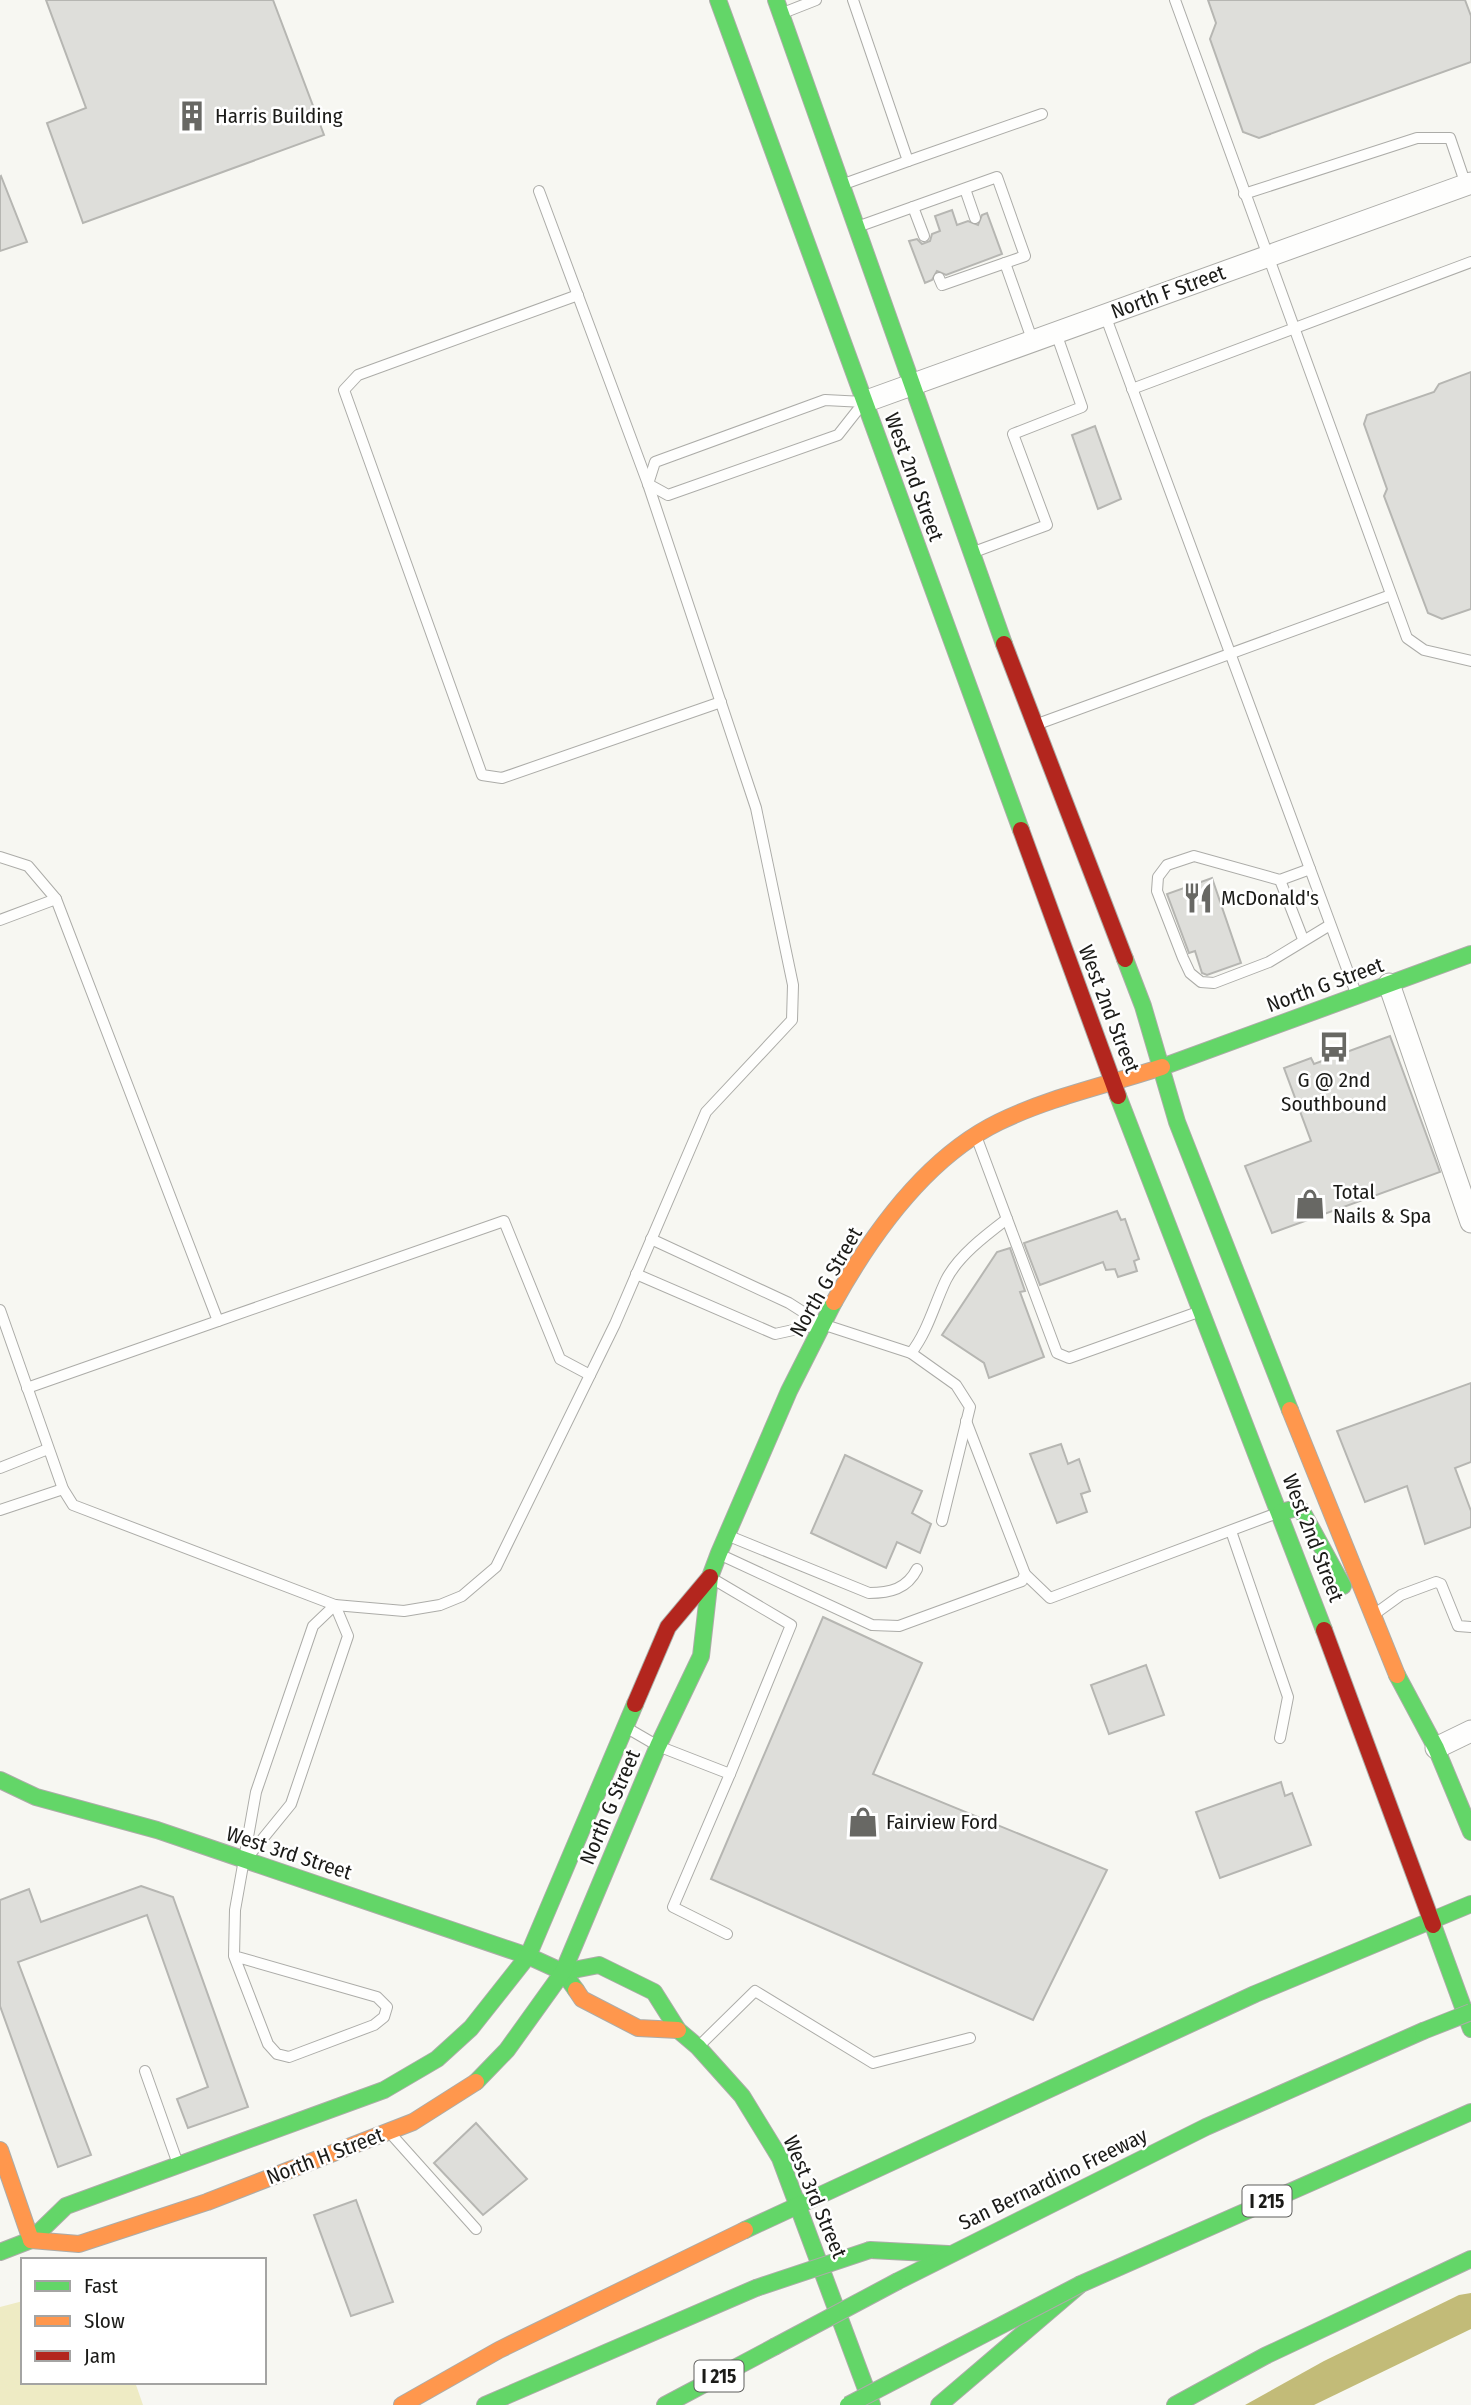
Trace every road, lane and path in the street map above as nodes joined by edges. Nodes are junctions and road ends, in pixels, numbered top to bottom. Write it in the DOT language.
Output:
graph roads {
  1 [pos="718,0"];
  2 [pos="816,0"];
  3 [pos="853,0"];
  4 [pos="1175,0"];
  5 [pos="778,7"];
  6 [pos="1042,114"];
  7 [pos="908,161"];
  8 [pos="1469,184"];
  9 [pos="840,185"];
  10 [pos="965,189"];
  11 [pos="540,191"];
  12 [pos="1244,194"];
  13 [pos="913,207"];
  14 [pos="975,218"];
  15 [pos="855,228"];
  16 [pos="924,236"];
  17 [pos="1267,256"];
  18 [pos="1471,262"];
  19 [pos="1005,263"];
  20 [pos="939,278"];
  21 [pos="579,295"];
  22 [pos="1105,315"];
  23 [pos="1293,328"];
  24 [pos="1056,333"];
  25 [pos="1033,342"];
  26 [pos="910,385"];
  27 [pos="1132,389"];
  28 [pos="864,402"];
  29 [pos="648,484"];
  30 [pos="971,553"];
  31 [pos="1391,595"];
  32 [pos="1230,655"];
  33 [pos="1471,660"];
  34 [pos="721,702"];
  35 [pos="1035,725"];
  36 [pos="0,858"];
  37 [pos="1310,869"];
  38 [pos="1280,880"];
  39 [pos="56,899"];
  40 [pos="0,920"];
  41 [pos="1330,925"];
  42 [pos="1303,939"];
  43 [pos="1471,954"];
  44 [pos="1389,984"];
  45 [pos="1357,996"];
  46 [pos="1160,1067"];
  47 [pos="1115,1083"];
  48 [pos="976,1136"];
  49 [pos="1007,1219"];
  50 [pos="1471,1222"];
  51 [pos="651,1239"];
  52 [pos="636,1274"];
  53 [pos="0,1310"];
  54 [pos="1201,1311"];
  55 [pos="218,1321"];
  56 [pos="822,1324"];
  57 [pos="4,1335"];
  58 [pos="911,1353"];
  59 [pos="590,1375"];
  60 [pos="27,1388"];
  61 [pos="966,1421"];
  62 [pos="48,1449"];
  63 [pos="0,1468"];
  64 [pos="63,1489"];
  65 [pos="0,1510"];
  66 [pos="1281,1512"];
  67 [pos="942,1521"];
  68 [pos="1231,1531"];
  69 [pos="727,1535"];
  70 [pos="719,1553"];
  71 [pos="917,1569"];
  72 [pos="1025,1574"];
  73 [pos="710,1577"];
  74 [pos="335,1605"];
  75 [pos="1372,1617"];
  76 [pos="1471,1627"];
  77 [pos="627,1728"];
  78 [pos="1471,1731"];
  79 [pos="1280,1738"];
  80 [pos="658,1746"];
  81 [pos="1436,1748"];
  82 [pos="730,1774"];
  83 [pos="0,1780"];
  84 [pos="1471,1832"];
  85 [pos="245,1860"];
  86 [pos="1471,1904"];
  87 [pos="1431,1920"];
  88 [pos="727,1934"];
  89 [pos="234,1956"];
  90 [pos="528,1956"];
  91 [pos="563,1972"];
  92 [pos="1471,2012"];
  93 [pos="1471,2029"];
  94 [pos="678,2030"];
  95 [pos="970,2038"];
  96 [pos="698,2047"];
  97 [pos="145,2071"];
  98 [pos="1471,2112"];
  99 [pos="389,2132"];
  100 [pos="0,2150"];
  101 [pos="179,2166"];
  102 [pos="798,2204"];
  103 [pos="476,2229"];
  104 [pos="31,2240"];
  105 [pos="0,2252"];
  106 [pos="949,2254"];
  107 [pos="1471,2259"];
  108 [pos="1082,2284"];
  109 [pos="402,2405"];
  110 [pos="485,2405"];
  111 [pos="665,2405"];
  112 [pos="848,2405"];
  113 [pos="872,2405"];
  114 [pos="939,2405"];
  115 [pos="1175,2405"];
  1 -- 28 [label="main road, West 2nd Street"];
  2 -- 5 [label="lane"];
  3 -- 7 [label="lane"];
  4 -- 12 [label="lane"];
  5 -- 9 [label="main road, West 2nd Street"];
  6 -- 7 [label="lane"];
  7 -- 9 [label="lane"];
  8 -- 12 [label="lane"];
  8 -- 17 [label="street, North F Street"];
  9 -- 15 [label="main road, West 2nd Street"];
  10 -- 13 [label="lane"];
  10 -- 14 [label="lane"];
  10 -- 19 [label="lane"];
  11 -- 21 [label="lane"];
  12 -- 17 [label="lane"];
  13 -- 15 [label="lane"];
  13 -- 16 [label="lane"];
  15 -- 26 [label="main road, West 2nd Street"];
  17 -- 22 [label="street, North F Street"];
  17 -- 23 [label="lane"];
  18 -- 23 [label="lane"];
  19 -- 20 [label="lane"];
  19 -- 25 [label="lane"];
  21 -- 29 [label="lane"];
  21 -- 34 [label="lane"];
  22 -- 24 [label="street, North F Street"];
  22 -- 27 [label="lane"];
  23 -- 27 [label="lane"];
  23 -- 31 [label="lane"];
  24 -- 25 [label="street, North F Street"];
  24 -- 30 [label="lane"];
  25 -- 26 [label="street, North F Street"];
  26 -- 28 [label="street, North F Street"];
  26 -- 30 [label="main road, West 2nd Street"];
  27 -- 32 [label="lane"];
  28 -- 29 [label="lane"];
  28 -- 29 [label="lane"];
  28 -- 47 [label="main road, West 2nd Street"];
  29 -- 34 [label="lane"];
  30 -- 35 [label="main road, West 2nd Street"];
  31 -- 32 [label="lane"];
  31 -- 33 [label="lane"];
  32 -- 35 [label="lane"];
  32 -- 37 [label="lane"];
  34 -- 51 [label="lane"];
  35 -- 46 [label="main road, West 2nd Street"];
  36 -- 39 [label="lane"];
  37 -- 38 [label="lane"];
  37 -- 41 [label="lane"];
  38 -- 42 [label="lane"];
  38 -- 42 [label="lane"];
  39 -- 40 [label="lane"];
  39 -- 55 [label="lane"];
  41 -- 42 [label="lane"];
  41 -- 45 [label="lane"];
  43 -- 44 [label="main road, North G Street"];
  44 -- 45 [label="main road, North G Street"];
  44 -- 50 [label="street"];
  45 -- 46 [label="main road, North G Street"];
  46 -- 47 [label="main road, North G Street"];
  46 -- 75 [label="main road, West 2nd Street"];
  47 -- 48 [label="main road, North G Street"];
  47 -- 54 [label="main road, West 2nd Street"];
  48 -- 49 [label="lane"];
  48 -- 56 [label="main road, North G Street"];
  49 -- 54 [label="lane"];
  49 -- 58 [label="lane"];
  51 -- 52 [label="lane"];
  51 -- 56 [label="lane"];
  52 -- 56 [label="lane"];
  52 -- 59 [label="lane"];
  53 -- 57 [label="lane"];
  54 -- 66 [label="main road, West 2nd Street"];
  55 -- 59 [label="lane"];
  55 -- 60 [label="lane"];
  56 -- 58 [label="lane"];
  56 -- 69 [label="main road, North G Street"];
  57 -- 60 [label="lane"];
  58 -- 61 [label="lane"];
  59 -- 74 [label="lane"];
  60 -- 62 [label="lane"];
  61 -- 67 [label="lane"];
  61 -- 72 [label="lane"];
  62 -- 63 [label="lane"];
  62 -- 64 [label="lane"];
  64 -- 65 [label="lane"];
  64 -- 74 [label="lane"];
  66 -- 68 [label="lane"];
  66 -- 75 [label="main road"];
  66 -- 87 [label="main road, West 2nd Street"];
  68 -- 72 [label="lane"];
  68 -- 79 [label="lane"];
  69 -- 70 [label="main road, North G Street"];
  69 -- 71 [label="lane"];
  70 -- 72 [label="lane"];
  70 -- 73 [label="main road, North G Street"];
  73 -- 77 [label="main road, North G Street"];
  73 -- 80 [label="main road, North G Street"];
  73 -- 82 [label="lane"];
  74 -- 85 [label="lane"];
  74 -- 85 [label="lane"];
  75 -- 76 [label="lane"];
  75 -- 81 [label="main road, West 2nd Street"];
  77 -- 80 [label="lane"];
  77 -- 90 [label="main road, North G Street"];
  78 -- 81 [label="street"];
  80 -- 82 [label="lane"];
  80 -- 91 [label="main road, North G Street"];
  81 -- 84 [label="main road, West 2nd Street"];
  82 -- 88 [label="lane"];
  83 -- 85 [label="main road, West 3rd Street"];
  85 -- 89 [label="lane"];
  85 -- 90 [label="main road, West 3rd Street"];
  86 -- 87 [label="main road"];
  87 -- 93 [label="main road, West 2nd Street"];
  87 -- 102 [label="main road"];
  89 -- 89 [label="lane"];
  90 -- 91 [label="main road, West 3rd Street"];
  90 -- 101 [label="main road, North H Street"];
  91 -- 94 [label="main road, West 3rd Street"];
  91 -- 94 [label="main road, West 3rd Street"];
  91 -- 99 [label="main road, North H Street"];
  92 -- 106 [label="main road, San Bernardino Freeway / I 215, bridge"];
  94 -- 96 [label="main road, West 3rd Street"];
  95 -- 96 [label="lane"];
  96 -- 102 [label="main road, West 3rd Street"];
  97 -- 101 [label="lane"];
  98 -- 108 [label="main road, I 215"];
  99 -- 103 [label="lane"];
  99 -- 104 [label="main road, North H Street"];
  100 -- 104 [label="main road"];
  101 -- 104 [label="main road, North H Street"];
  102 -- 109 [label="main road"];
  102 -- 113 [label="main road, West 3rd Street"];
  104 -- 105 [label="main road, North H Street"];
  106 -- 110 [label="main road, bridge"];
  106 -- 111 [label="main road, San Bernardino Freeway / I 215, bridge"];
  107 -- 115 [label="main road"];
  108 -- 112 [label="main road, I 215, bridge"];
  108 -- 114 [label="main road, bridge"];
}
